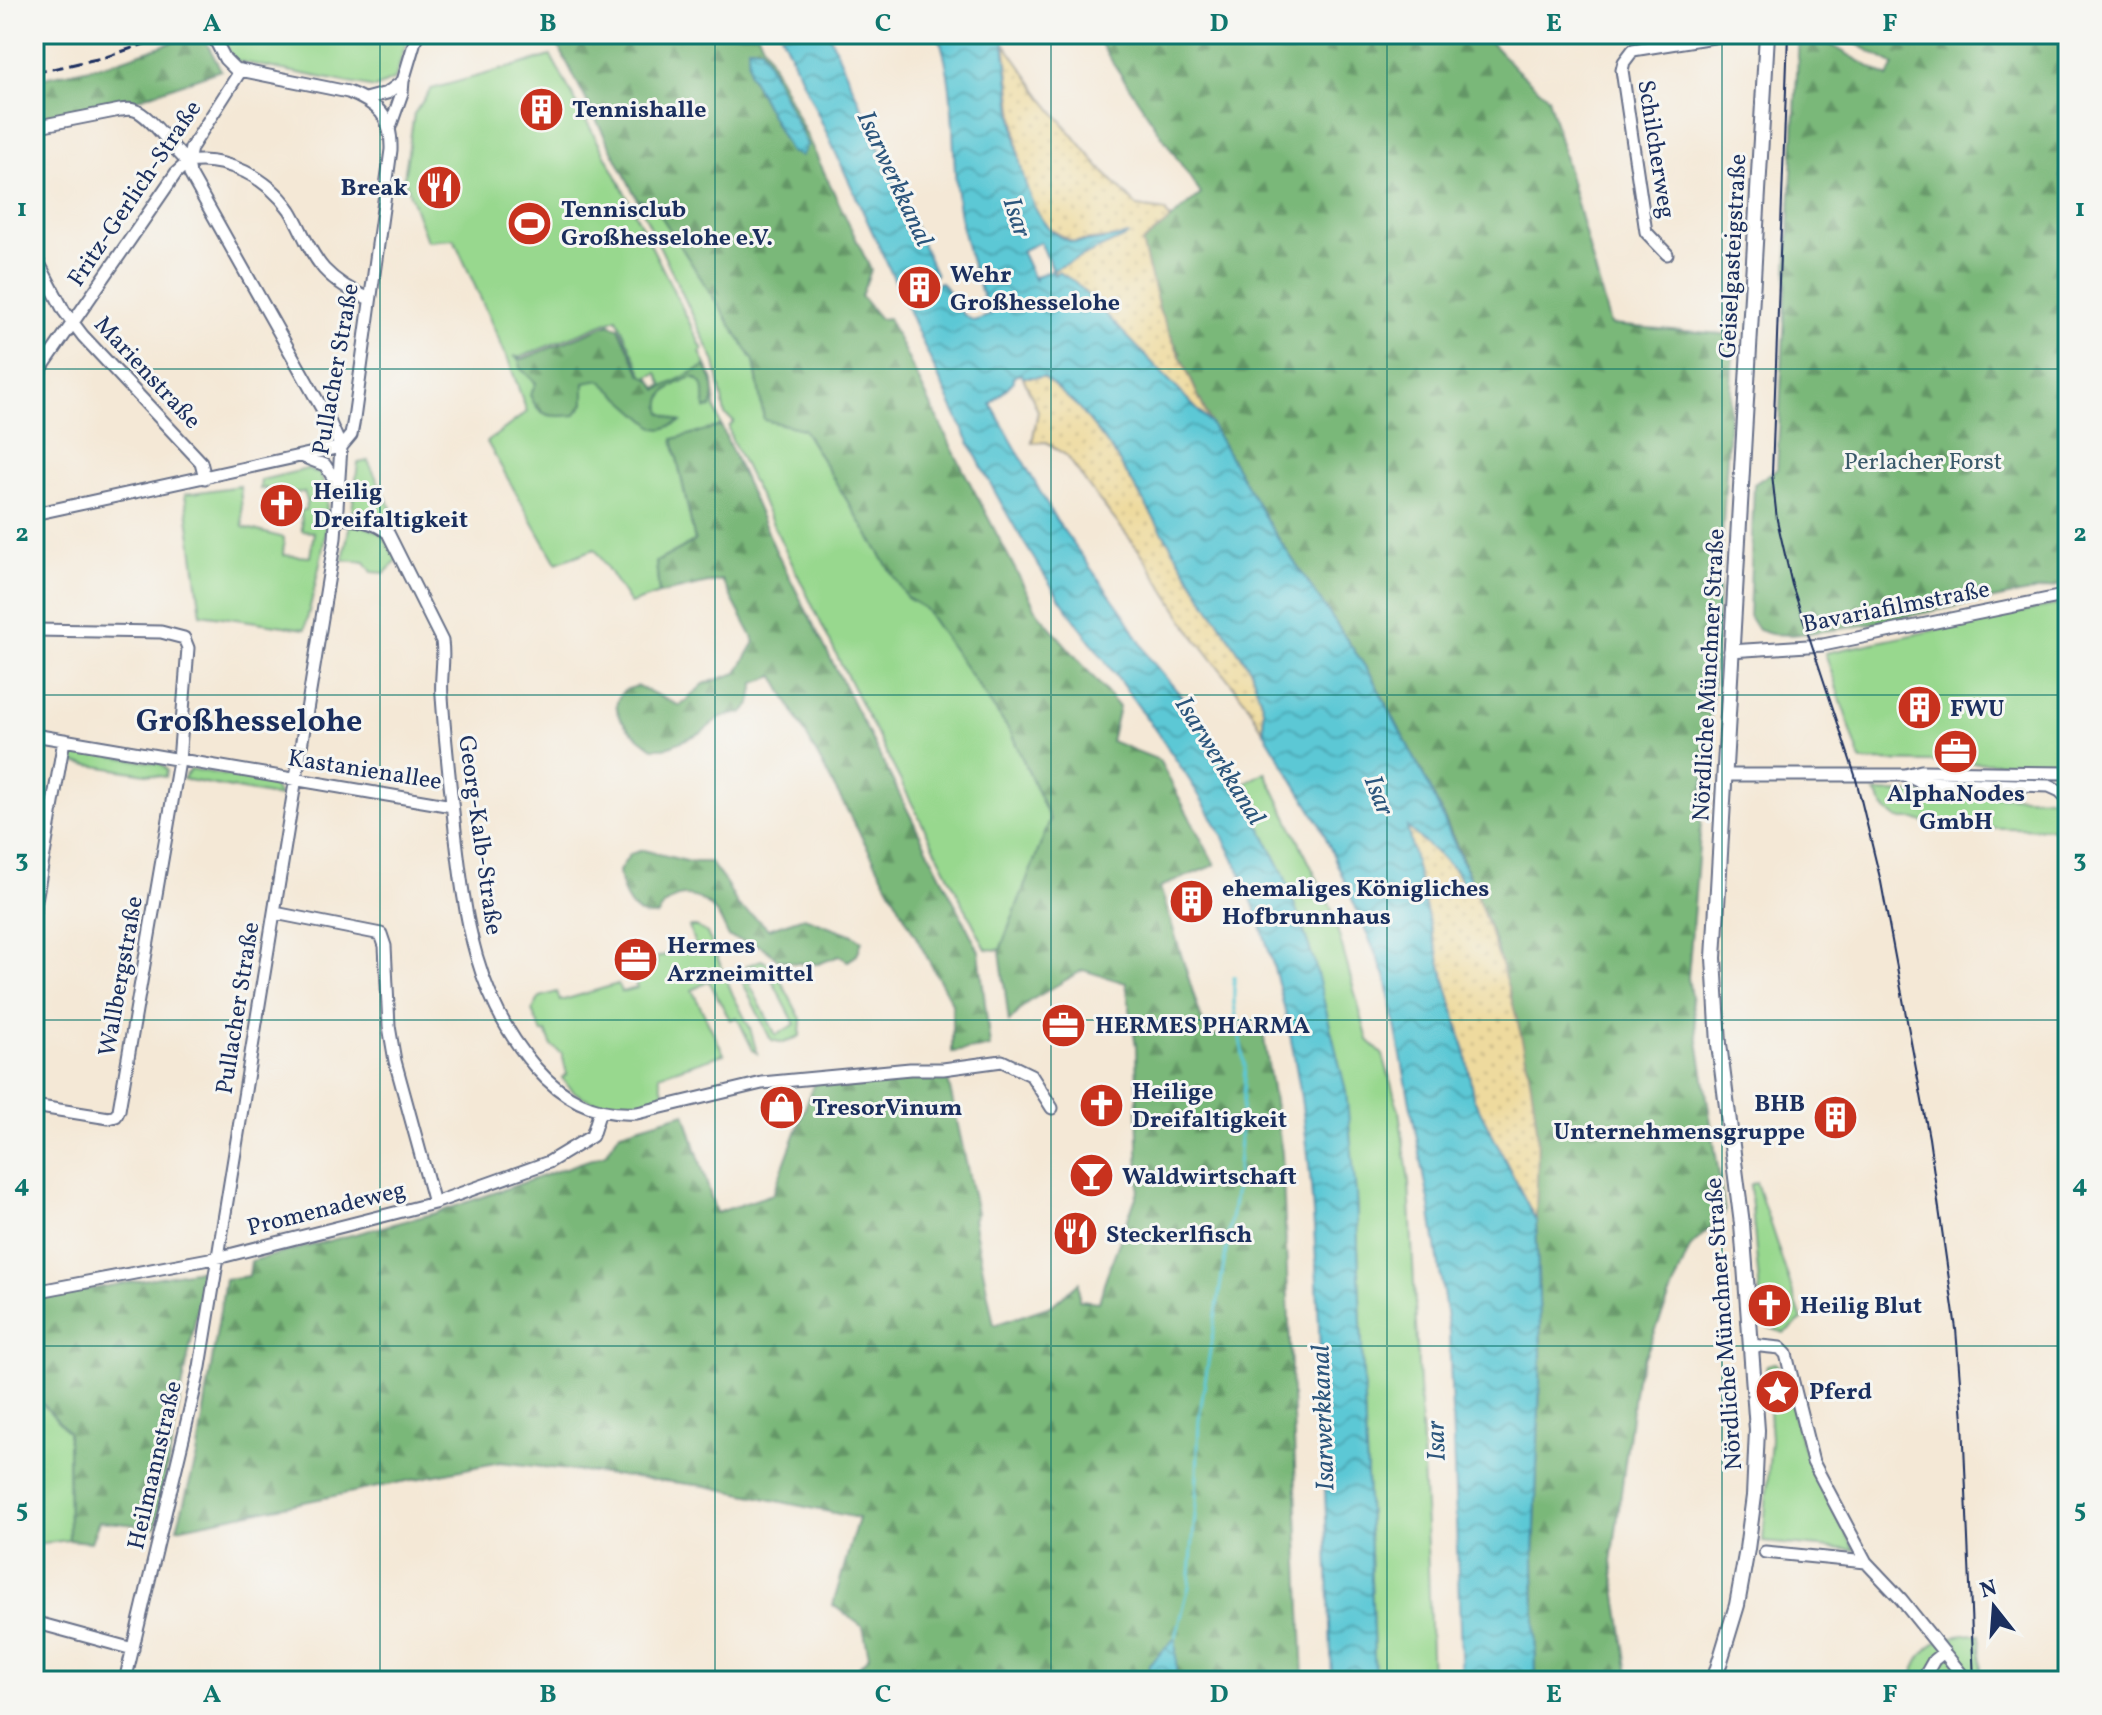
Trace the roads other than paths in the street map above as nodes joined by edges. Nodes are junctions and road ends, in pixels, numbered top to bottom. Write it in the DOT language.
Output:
graph roads {
  1 [pos="212,34"];
  2 [pos="417,34"];
  3 [pos="1732,34"];
  4 [pos="1767,34"];
  5 [pos="241,70"];
  6 [pos="403,81"];
  7 [pos="365,99"];
  8 [pos="34,127"];
  9 [pos="390,127"];
  10 [pos="188,162"];
  11 [pos="34,254"];
  12 [pos="1667,254"];
  13 [pos="370,299"];
  14 [pos="73,322"];
  15 [pos="34,379"];
  16 [pos="341,447"];
  17 [pos="303,456"];
  18 [pos="205,478"];
  19 [pos="1741,481"];
  20 [pos="339,488"];
  21 [pos="34,514"];
  22 [pos="337,518"];
  23 [pos="2068,595"];
  24 [pos="34,630"];
  25 [pos="1730,651"];
  26 [pos="34,735"];
  27 [pos="64,740"];
  28 [pos="179,761"];
  29 [pos="2068,773"];
  30 [pos="1905,775"];
  31 [pos="294,780"];
  32 [pos="1724,782"];
  33 [pos="2068,799"];
  34 [pos="452,806"];
  35 [pos="34,912"];
  36 [pos="275,913"];
  37 [pos="34,1106"];
  38 [pos="1052,1108"];
  39 [pos="600,1111"];
  40 [pos="434,1203"];
  41 [pos="219,1257"];
  42 [pos="34,1292"];
  43 [pos="1751,1345"];
  44 [pos="1765,1552"];
  45 [pos="1866,1562"];
  46 [pos="34,1622"];
  47 [pos="133,1649"];
  48 [pos="1944,1652"];
  49 [pos="2068,1673"];
  50 [pos="125,1681"];
  51 [pos="1714,1681"];
  52 [pos="1922,1681"];
  53 [pos="1967,1681"];
  54 [pos="2057,1681"];
  1 -- 5 [label="street"];
  2 -- 6 [label="street, Pullacher Straße"];
  3 -- 12 [label="street, Schilcherweg"];
  4 -- 19 [label="main road, Geiselgasteigstraße"];
  5 -- 7 [label="street"];
  5 -- 10 [label="street, Fritz-Gerlich-Straße"];
  6 -- 7 [label="street"];
  6 -- 9 [label="street, Pullacher Straße"];
  7 -- 9 [label="street"];
  8 -- 10 [label="street"];
  9 -- 13 [label="street, Pullacher Straße"];
  10 -- 13 [label="street"];
  10 -- 14 [label="street, Fritz-Gerlich-Straße"];
  10 -- 16 [label="street"];
  11 -- 14 [label="street, Marienstraße"];
  13 -- 16 [label="street, Pullacher Straße"];
  14 -- 15 [label="street, Fritz-Gerlich-Straße"];
  14 -- 18 [label="street, Marienstraße"];
  16 -- 17 [label="street"];
  16 -- 20 [label="street, Pullacher Straße"];
  17 -- 18 [label="street"];
  17 -- 20 [label="street"];
  18 -- 21 [label="street"];
  19 -- 25 [label="main road, Nördliche Münchner Straße"];
  20 -- 22 [label="street, Pullacher Straße"];
  22 -- 31 [label="street, Pullacher Straße"];
  22 -- 34 [label="street, Georg-Kalb-Straße"];
  23 -- 25 [label="street, Bavariafilmstraße"];
  24 -- 28 [label="street, Wallbergstraße"];
  25 -- 32 [label="main road, Nördliche Münchner Straße"];
  26 -- 27 [label="street, Kastanienallee"];
  27 -- 28 [label="street, Kastanienallee"];
  27 -- 35 [label="street"];
  28 -- 31 [label="street, Kastanienallee"];
  28 -- 37 [label="street, Wallbergstraße"];
  29 -- 30 [label="street"];
  30 -- 32 [label="street"];
  30 -- 33 [label="street"];
  31 -- 34 [label="street, Kastanienallee"];
  31 -- 36 [label="street, Pullacher Straße"];
  32 -- 43 [label="main road, Nördliche Münchner Straße"];
  34 -- 39 [label="street, Georg-Kalb-Straße"];
  36 -- 40 [label="street"];
  36 -- 41 [label="street, Pullacher Straße"];
  38 -- 39 [label="street, Georg-Kalb-Straße"];
  39 -- 40 [label="street, Promenadeweg"];
  40 -- 41 [label="street, Promenadeweg"];
  41 -- 42 [label="street, Promenadeweg"];
  41 -- 47 [label="street, Heilmannstraße"];
  43 -- 45 [label="street"];
  43 -- 51 [label="main road, Nördliche Münchner Straße"];
  44 -- 45 [label="street"];
  45 -- 48 [label="street"];
  46 -- 47 [label="street"];
  47 -- 50 [label="street, Heilmannstraße"];
  48 -- 52 [label="street"];
  48 -- 53 [label="street"];
  49 -- 54 [label="street"];
}
